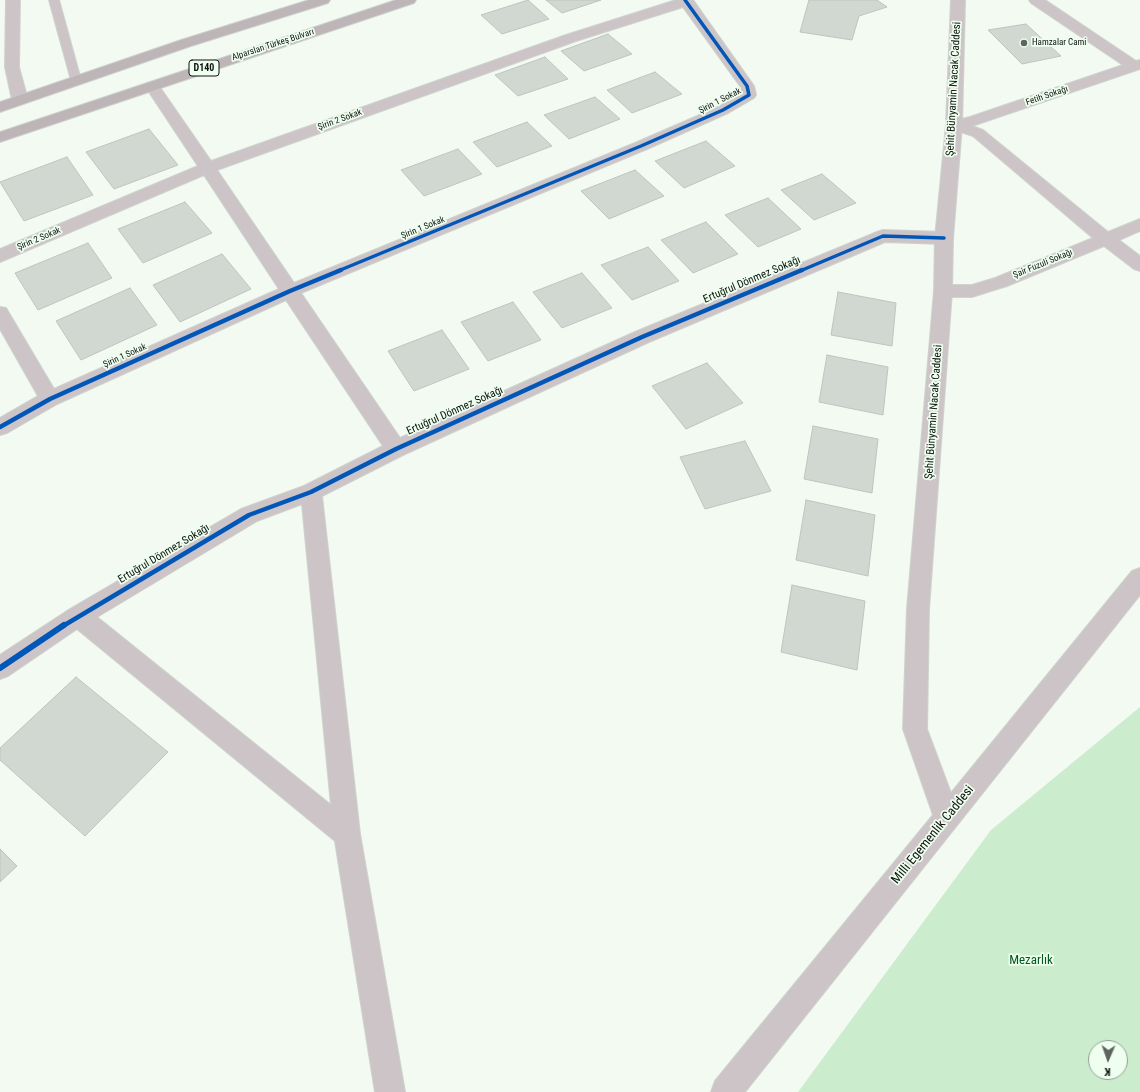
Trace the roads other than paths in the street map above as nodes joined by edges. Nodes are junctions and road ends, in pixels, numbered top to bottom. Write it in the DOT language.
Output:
graph roads {
  1 [pos="13,0"];
  2 [pos="54,0"];
  3 [pos="323,0"];
  4 [pos="409,0"];
  5 [pos="958,0"];
  6 [pos="1036,0"];
  7 [pos="686,1"];
  8 [pos="1137,65"];
  9 [pos="76,80"];
  10 [pos="152,86"];
  11 [pos="20,100"];
  12 [pos="0,107"];
  13 [pos="954,126"];
  14 [pos="0,137"];
  15 [pos="207,168"];
  16 [pos="1140,225"];
  17 [pos="944,238"];
  18 [pos="1106,238"];
  19 [pos="0,256"];
  20 [pos="1140,265"];
  21 [pos="290,291"];
  22 [pos="943,291"];
  23 [pos="0,313"];
  24 [pos="50,399"];
  25 [pos="0,427"];
  26 [pos="396,449"];
  27 [pos="311,492"];
  28 [pos="1140,578"];
  29 [pos="78,616"];
  30 [pos="0,668"];
  31 [pos="947,818"];
  32 [pos="347,834"];
  33 [pos="390,1092"];
  34 [pos="726,1092"];
  1 -- 11 [label="street"];
  2 -- 9 [label="lane"];
  3 -- 9 [label="highway"];
  4 -- 10 [label="highway, Alparslan Türkeş Bulvarı / D140"];
  5 -- 13 [label="street, Şehit Bünyamin Nacak Caddesi"];
  6 -- 8 [label="street"];
  7 -- 15 [label="street, Şirin 2 Sokak"];
  7 -- 21 [label="street, Şirin 1 Sokak"];
  8 -- 13 [label="street, Fetih Sokağı"];
  9 -- 11 [label="highway"];
  10 -- 14 [label="highway, Alparslan Türkeş Bulvarı / D140"];
  10 -- 15 [label="street"];
  11 -- 12 [label="highway"];
  13 -- 17 [label="street, Şehit Bünyamin Nacak Caddesi"];
  13 -- 18 [label="street"];
  15 -- 19 [label="street, Şirin 2 Sokak"];
  15 -- 21 [label="street"];
  16 -- 18 [label="street, Şair Fuzuli Sokağı"];
  17 -- 22 [label="street, Şehit Bünyamin Nacak Caddesi"];
  17 -- 26 [label="street, Ertuğrul Dönmez Sokağı"];
  18 -- 20 [label="street"];
  18 -- 22 [label="street, Şair Fuzuli Sokağı"];
  21 -- 24 [label="street, Şirin 1 Sokak"];
  21 -- 26 [label="street"];
  22 -- 31 [label="street, Şehit Bünyamin Nacak Caddesi"];
  23 -- 24 [label="street"];
  24 -- 25 [label="street, Şirin 1 Sokak"];
  26 -- 27 [label="street, Ertuğrul Dönmez Sokağı"];
  27 -- 29 [label="street, Ertuğrul Dönmez Sokağı"];
  27 -- 32 [label="street"];
  28 -- 31 [label="street, Milli Egemenlik Caddesi"];
  29 -- 30 [label="street, Ertuğrul Dönmez Sokağı"];
  29 -- 32 [label="street"];
  31 -- 34 [label="street, Milli Egemenlik Caddesi"];
  32 -- 33 [label="street"];
}
